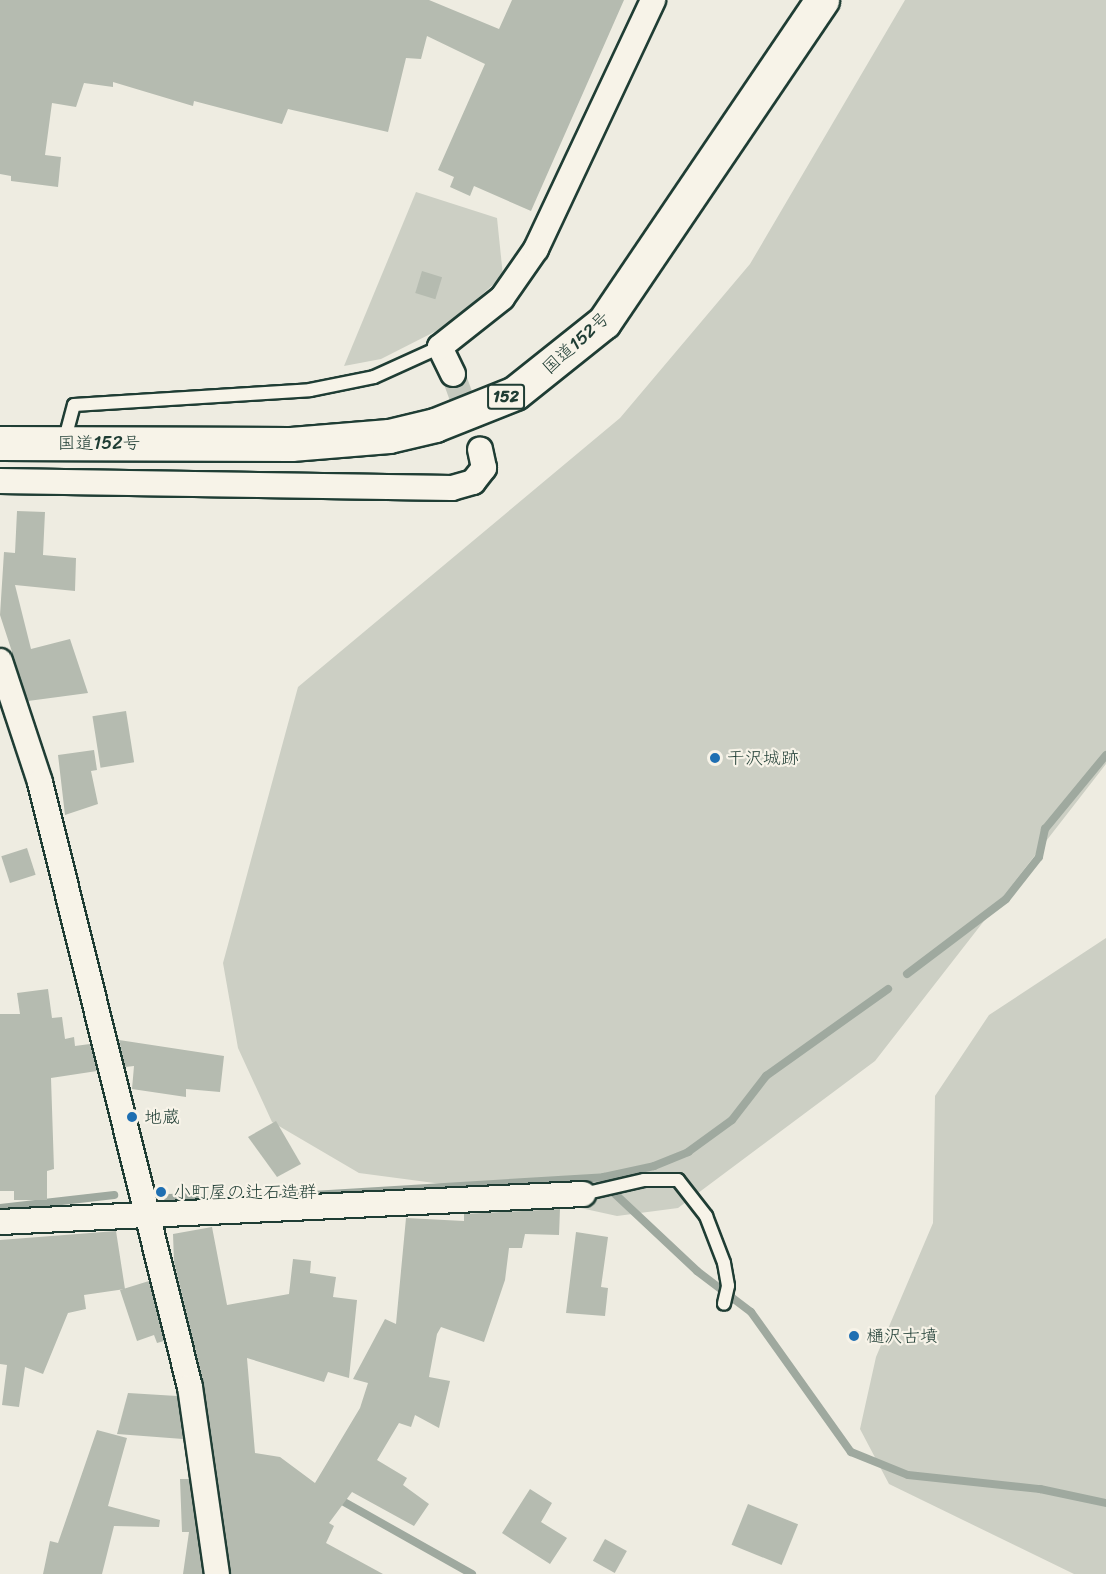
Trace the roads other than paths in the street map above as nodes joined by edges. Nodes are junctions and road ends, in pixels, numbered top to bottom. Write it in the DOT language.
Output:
graph roads {
  1 [pos="653,0"];
  2 [pos="822,0"];
  3 [pos="441,347"];
  4 [pos="453,374"];
  5 [pos="0,443"];
  6 [pos="64,443"];
  7 [pos="480,448"];
  8 [pos="0,481"];
  9 [pos="0,661"];
  10 [pos="589,1193"];
  11 [pos="144,1212"];
  12 [pos="0,1222"];
  13 [pos="724,1304"];
  14 [pos="217,1574"];
  1 -- 3 [label="street"];
  2 -- 6 [label="highway, 国道152号 / 152"];
  3 -- 4 [label="street"];
  3 -- 6 [label="lane"];
  5 -- 6 [label="highway, 国道152号 / 152"];
  7 -- 8 [label="street"];
  9 -- 11 [label="street"];
  10 -- 11 [label="street"];
  10 -- 13 [label="lane"];
  11 -- 12 [label="street"];
  11 -- 14 [label="street"];
}
